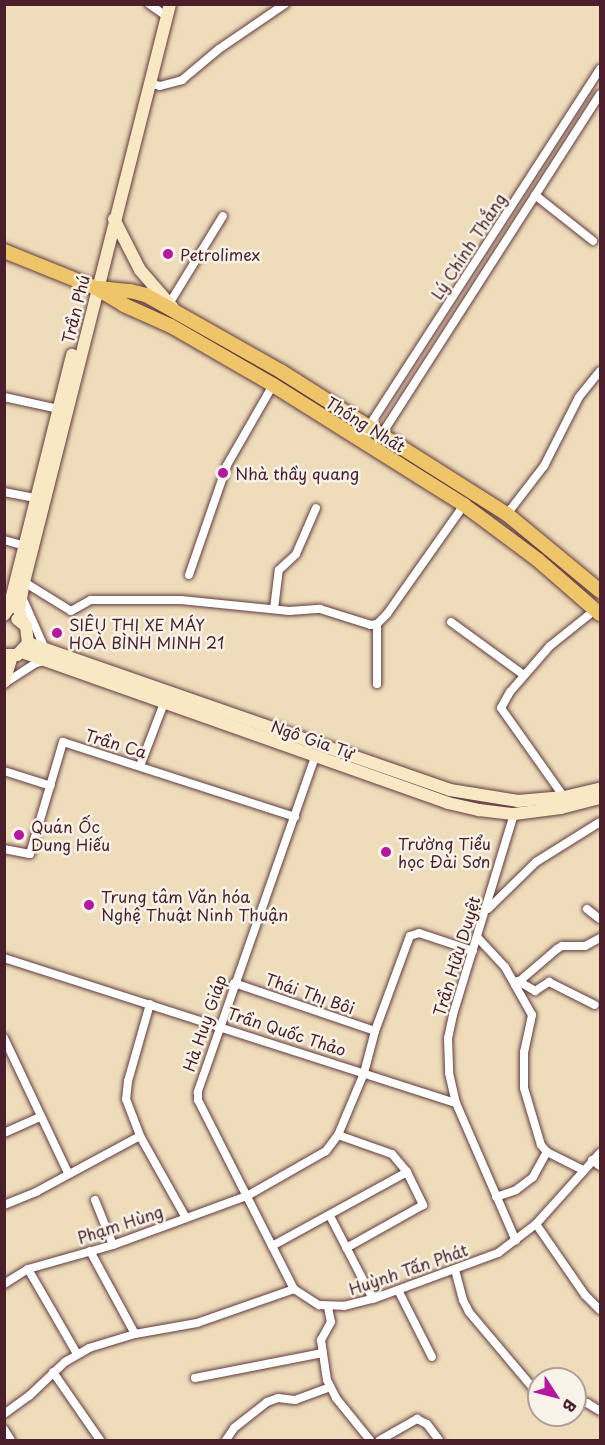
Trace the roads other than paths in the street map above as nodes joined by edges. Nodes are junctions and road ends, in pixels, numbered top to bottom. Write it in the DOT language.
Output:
graph roads {
  1 [pos="285,4"];
  2 [pos="161,8"];
  3 [pos="600,69"];
  4 [pos="149,83"];
  5 [pos="600,94"];
  6 [pos="536,195"];
  7 [pos="223,216"];
  8 [pos="114,219"];
  9 [pos="593,241"];
  10 [pos="4,250"];
  11 [pos="465,278"];
  12 [pos="477,286"];
  13 [pos="93,287"];
  14 [pos="174,308"];
  15 [pos="171,326"];
  16 [pos="600,371"];
  17 [pos="282,372"];
  18 [pos="273,385"];
  19 [pos="4,397"];
  20 [pos="62,410"];
  21 [pos="369,427"];
  22 [pos="381,435"];
  23 [pos="360,440"];
  24 [pos="373,448"];
  25 [pos="4,492"];
  26 [pos="475,492"];
  27 [pos="35,498"];
  28 [pos="464,505"];
  29 [pos="316,508"];
  30 [pos="507,514"];
  31 [pos="4,540"];
  32 [pos="28,546"];
  33 [pos="583,575"];
  34 [pos="189,576"];
  35 [pos="24,582"];
  36 [pos="571,588"];
  37 [pos="600,591"];
  38 [pos="12,597"];
  39 [pos="274,609"];
  40 [pos="598,612"];
  41 [pos="4,617"];
  42 [pos="22,622"];
  43 [pos="451,622"];
  44 [pos="377,624"];
  45 [pos="17,652"];
  46 [pos="46,655"];
  47 [pos="524,675"];
  48 [pos="4,682"];
  49 [pos="377,684"];
  50 [pos="166,698"];
  51 [pos="251,728"];
  52 [pos="320,744"];
  53 [pos="315,757"];
  54 [pos="140,765"];
  55 [pos="4,771"];
  56 [pos="405,782"];
  57 [pos="51,786"];
  58 [pos="600,789"];
  59 [pos="564,797"];
  60 [pos="600,798"];
  61 [pos="518,801"];
  62 [pos="514,813"];
  63 [pos="295,817"];
  64 [pos="600,822"];
  65 [pos="4,849"];
  66 [pos="587,909"];
  67 [pos="486,912"];
  68 [pos="600,919"];
  69 [pos="477,937"];
  70 [pos="600,938"];
  71 [pos="473,951"];
  72 [pos="4,958"];
  73 [pos="234,983"];
  74 [pos="516,983"];
  75 [pos="150,1004"];
  76 [pos="595,1005"];
  77 [pos="219,1025"];
  78 [pos="375,1031"];
  79 [pos="4,1038"];
  80 [pos="364,1072"];
  81 [pos="456,1103"];
  82 [pos="40,1118"];
  83 [pos="4,1133"];
  84 [pos="338,1135"];
  85 [pos="140,1136"];
  86 [pos="547,1152"];
  87 [pos="600,1153"];
  88 [pos="592,1160"];
  89 [pos="600,1166"];
  90 [pos="583,1170"];
  91 [pos="68,1173"];
  92 [pos="407,1173"];
  93 [pos="248,1196"];
  94 [pos="496,1197"];
  95 [pos="95,1200"];
  96 [pos="4,1205"];
  97 [pos="330,1216"];
  98 [pos="186,1218"];
  99 [pos="536,1224"];
  100 [pos="516,1241"];
  101 [pos="113,1245"];
  102 [pos="272,1246"];
  103 [pos="346,1248"];
  104 [pos="90,1251"];
  105 [pos="28,1269"];
  106 [pos="455,1270"];
  107 [pos="4,1284"];
  108 [pos="294,1288"];
  109 [pos="398,1290"];
  110 [pos="373,1299"];
  111 [pos="328,1307"];
  112 [pos="600,1310"];
  113 [pos="135,1334"];
  114 [pos="323,1353"];
  115 [pos="77,1354"];
  116 [pos="432,1357"];
  117 [pos="53,1372"];
  118 [pos="195,1378"];
  119 [pos="527,1381"];
  120 [pos="330,1388"];
  121 [pos="4,1414"];
  122 [pos="4,1430"];
  123 [pos="11,1440"];
  124 [pos="100,1440"];
  125 [pos="226,1440"];
  126 [pos="370,1440"];
  127 [pos="380,1440"];
  128 [pos="439,1440"];
  1 -- 4 [label="street"];
  2 -- 4 [label="main road, Trần Phú"];
  2 -- 13 [label="main road, Trần Phú"];
  3 -- 11 [label="street, Lý Chính Thắng"];
  4 -- 8 [label="main road, Trần Phú"];
  5 -- 6 [label="street, Lý Chính Thắng"];
  6 -- 9 [label="street"];
  6 -- 12 [label="street, Lý Chính Thắng"];
  7 -- 14 [label="street"];
  8 -- 13 [label="main road, Trần Phú"];
  8 -- 14 [label="main road"];
  10 -- 13 [label="main road, Thống Nhất"];
  11 -- 12 [label="street"];
  11 -- 21 [label="street, Lý Chính Thắng"];
  12 -- 22 [label="street, Lý Chính Thắng"];
  13 -- 14 [label="main road, Thống Nhất"];
  13 -- 15 [label="main road, Thống Nhất"];
  13 -- 20 [label="main road, Trần Phú"];
  14 -- 15 [label="main road"];
  14 -- 17 [label="main road, Thống Nhất"];
  15 -- 18 [label="main road, Thống Nhất"];
  16 -- 30 [label="street"];
  17 -- 18 [label="main road"];
  17 -- 21 [label="main road, Thống Nhất"];
  18 -- 23 [label="main road, Thống Nhất"];
  18 -- 34 [label="street"];
  19 -- 20 [label="street"];
  20 -- 27 [label="main road, Trần Phú"];
  20 -- 32 [label="main road, Trần Phú"];
  21 -- 22 [label="main road, Thống Nhất"];
  21 -- 23 [label="street, Lý Chính Thắng"];
  22 -- 24 [label="street, Lý Chính Thắng"];
  22 -- 26 [label="main road, Thống Nhất"];
  23 -- 24 [label="main road, Thống Nhất"];
  24 -- 28 [label="main road, Thống Nhất"];
  25 -- 27 [label="street"];
  26 -- 28 [label="main road"];
  26 -- 30 [label="main road, Thống Nhất"];
  27 -- 32 [label="main road, Trần Phú"];
  28 -- 36 [label="main road, Thống Nhất"];
  28 -- 44 [label="street"];
  29 -- 39 [label="street"];
  30 -- 33 [label="main road, Thống Nhất"];
  31 -- 32 [label="street"];
  32 -- 35 [label="main road, Trần Phú"];
  32 -- 38 [label="main road, Trần Phú"];
  33 -- 36 [label="main road"];
  33 -- 37 [label="main road, Thống Nhất"];
  35 -- 38 [label="main road, Trần Phú"];
  35 -- 39 [label="street"];
  36 -- 40 [label="main road, Thống Nhất"];
  38 -- 41 [label="main road, Trần Phú"];
  38 -- 42 [label="main road, Trần Phú"];
  38 -- 46 [label="street"];
  39 -- 44 [label="street"];
  40 -- 47 [label="street"];
  41 -- 42 [label="main road"];
  42 -- 45 [label="main road, Trần Phú"];
  43 -- 47 [label="street"];
  44 -- 49 [label="street"];
  45 -- 46 [label="main road, Ngô Gia Tự"];
  45 -- 48 [label="main road"];
  46 -- 48 [label="street"];
  46 -- 50 [label="main road, Ngô Gia Tự"];
  47 -- 59 [label="street"];
  50 -- 51 [label="main road, Ngô Gia Tự"];
  50 -- 54 [label="street"];
  51 -- 52 [label="main road, Ngô Gia Tự"];
  51 -- 53 [label="main road, Ngô Gia Tự"];
  52 -- 53 [label="main road"];
  52 -- 56 [label="main road, Ngô Gia Tự"];
  53 -- 56 [label="main road, Ngô Gia Tự"];
  53 -- 63 [label="street, Hà Huy Giáp"];
  54 -- 57 [label="street, Trần Ca"];
  54 -- 63 [label="street, Trần Ca"];
  55 -- 57 [label="street"];
  56 -- 61 [label="main road, Ngô Gia Tự"];
  56 -- 62 [label="main road, Ngô Gia Tự"];
  57 -- 65 [label="street, Trần Ca"];
  58 -- 59 [label="main road, Ngô Gia Tự"];
  59 -- 61 [label="main road, Ngô Gia Tự"];
  60 -- 62 [label="main road, Ngô Gia Tự"];
  61 -- 62 [label="main road"];
  62 -- 67 [label="street, Trần Hữu Duyệt"];
  63 -- 73 [label="street, Hà Huy Giáp"];
  64 -- 67 [label="street"];
  66 -- 68 [label="street"];
  67 -- 69 [label="street, Trần Hữu Duyệt"];
  69 -- 71 [label="street, Trần Hữu Duyệt"];
  69 -- 74 [label="street"];
  70 -- 74 [label="street"];
  71 -- 78 [label="street"];
  71 -- 81 [label="street, Trần Hữu Duyệt"];
  72 -- 75 [label="street, Trần Quốc Thảo"];
  73 -- 77 [label="street, Hà Huy Giáp"];
  73 -- 78 [label="street, Thái Thị Bôi"];
  74 -- 76 [label="street"];
  74 -- 86 [label="street"];
  75 -- 77 [label="street, Trần Quốc Thảo"];
  75 -- 85 [label="street"];
  77 -- 80 [label="street, Trần Quốc Thảo"];
  77 -- 93 [label="street, Hà Huy Giáp"];
  78 -- 80 [label="street"];
  79 -- 82 [label="street"];
  80 -- 81 [label="street, Trần Quốc Thảo"];
  80 -- 84 [label="street"];
  81 -- 94 [label="street, Trần Hữu Duyệt"];
  82 -- 83 [label="street"];
  82 -- 91 [label="street"];
  84 -- 92 [label="street"];
  84 -- 93 [label="street, Phạm Hùng"];
  85 -- 91 [label="street"];
  85 -- 98 [label="street"];
  86 -- 90 [label="street"];
  86 -- 94 [label="street"];
  87 -- 88 [label="street, Huỳnh Tấn Phát"];
  88 -- 89 [label="street"];
  88 -- 90 [label="street, Huỳnh Tấn Phát"];
  90 -- 99 [label="street, Huỳnh Tấn Phát"];
  91 -- 96 [label="street"];
  92 -- 97 [label="street"];
  92 -- 103 [label="street"];
  93 -- 98 [label="street, Phạm Hùng"];
  93 -- 102 [label="street, Hà Huy Giáp"];
  94 -- 100 [label="street, Trần Hữu Duyệt"];
  95 -- 101 [label="street"];
  97 -- 102 [label="street"];
  97 -- 103 [label="street"];
  98 -- 101 [label="street, Phạm Hùng"];
  99 -- 100 [label="street, Huỳnh Tấn Phát"];
  99 -- 112 [label="street"];
  100 -- 106 [label="street, Huỳnh Tấn Phát"];
  101 -- 104 [label="street, Phạm Hùng"];
  102 -- 108 [label="street, Hà Huy Giáp"];
  103 -- 110 [label="street"];
  104 -- 105 [label="street, Phạm Hùng"];
  104 -- 113 [label="street"];
  105 -- 107 [label="street, Phạm Hùng"];
  105 -- 115 [label="street"];
  106 -- 109 [label="street, Huỳnh Tấn Phát"];
  106 -- 119 [label="street"];
  108 -- 111 [label="street"];
  108 -- 113 [label="street"];
  109 -- 110 [label="street, Huỳnh Tấn Phát"];
  109 -- 116 [label="street"];
  110 -- 111 [label="street, Huỳnh Tấn Phát"];
  111 -- 114 [label="street"];
  113 -- 115 [label="street"];
  114 -- 118 [label="street"];
  114 -- 120 [label="street"];
  115 -- 117 [label="street"];
  117 -- 121 [label="street"];
  117 -- 124 [label="street"];
  120 -- 125 [label="street"];
  120 -- 126 [label="street"];
  122 -- 123 [label="street"];
  127 -- 128 [label="street"];
}
